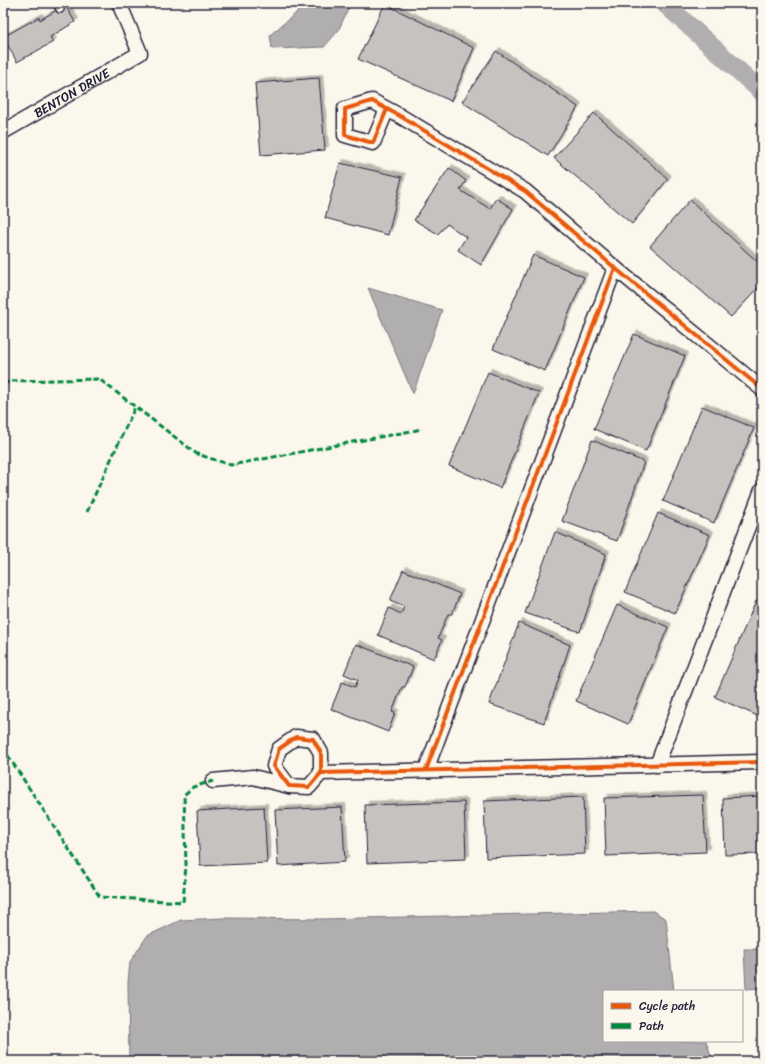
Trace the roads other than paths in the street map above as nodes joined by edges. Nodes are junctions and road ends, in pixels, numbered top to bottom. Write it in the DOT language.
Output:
graph roads {
  1 [pos="119,3"];
  2 [pos="387,109"];
  3 [pos="3,132"];
  4 [pos="615,268"];
  5 [pos="762,389"];
  6 [pos="762,490"];
  7 [pos="762,762"];
  8 [pos="656,765"];
  9 [pos="426,770"];
  10 [pos="321,773"];
  11 [pos="212,781"];
  12 [pos="289,786"];
  1 -- 3 [label="street, BENTON DRIVE"];
  2 -- 4 [label="street"];
  4 -- 5 [label="street"];
  4 -- 9 [label="street"];
  6 -- 8 [label="street"];
  7 -- 8 [label="street"];
  8 -- 9 [label="street"];
  9 -- 10 [label="street"];
  10 -- 12 [label="street"];
  10 -- 12 [label="street"];
  11 -- 12 [label="street"];
}
